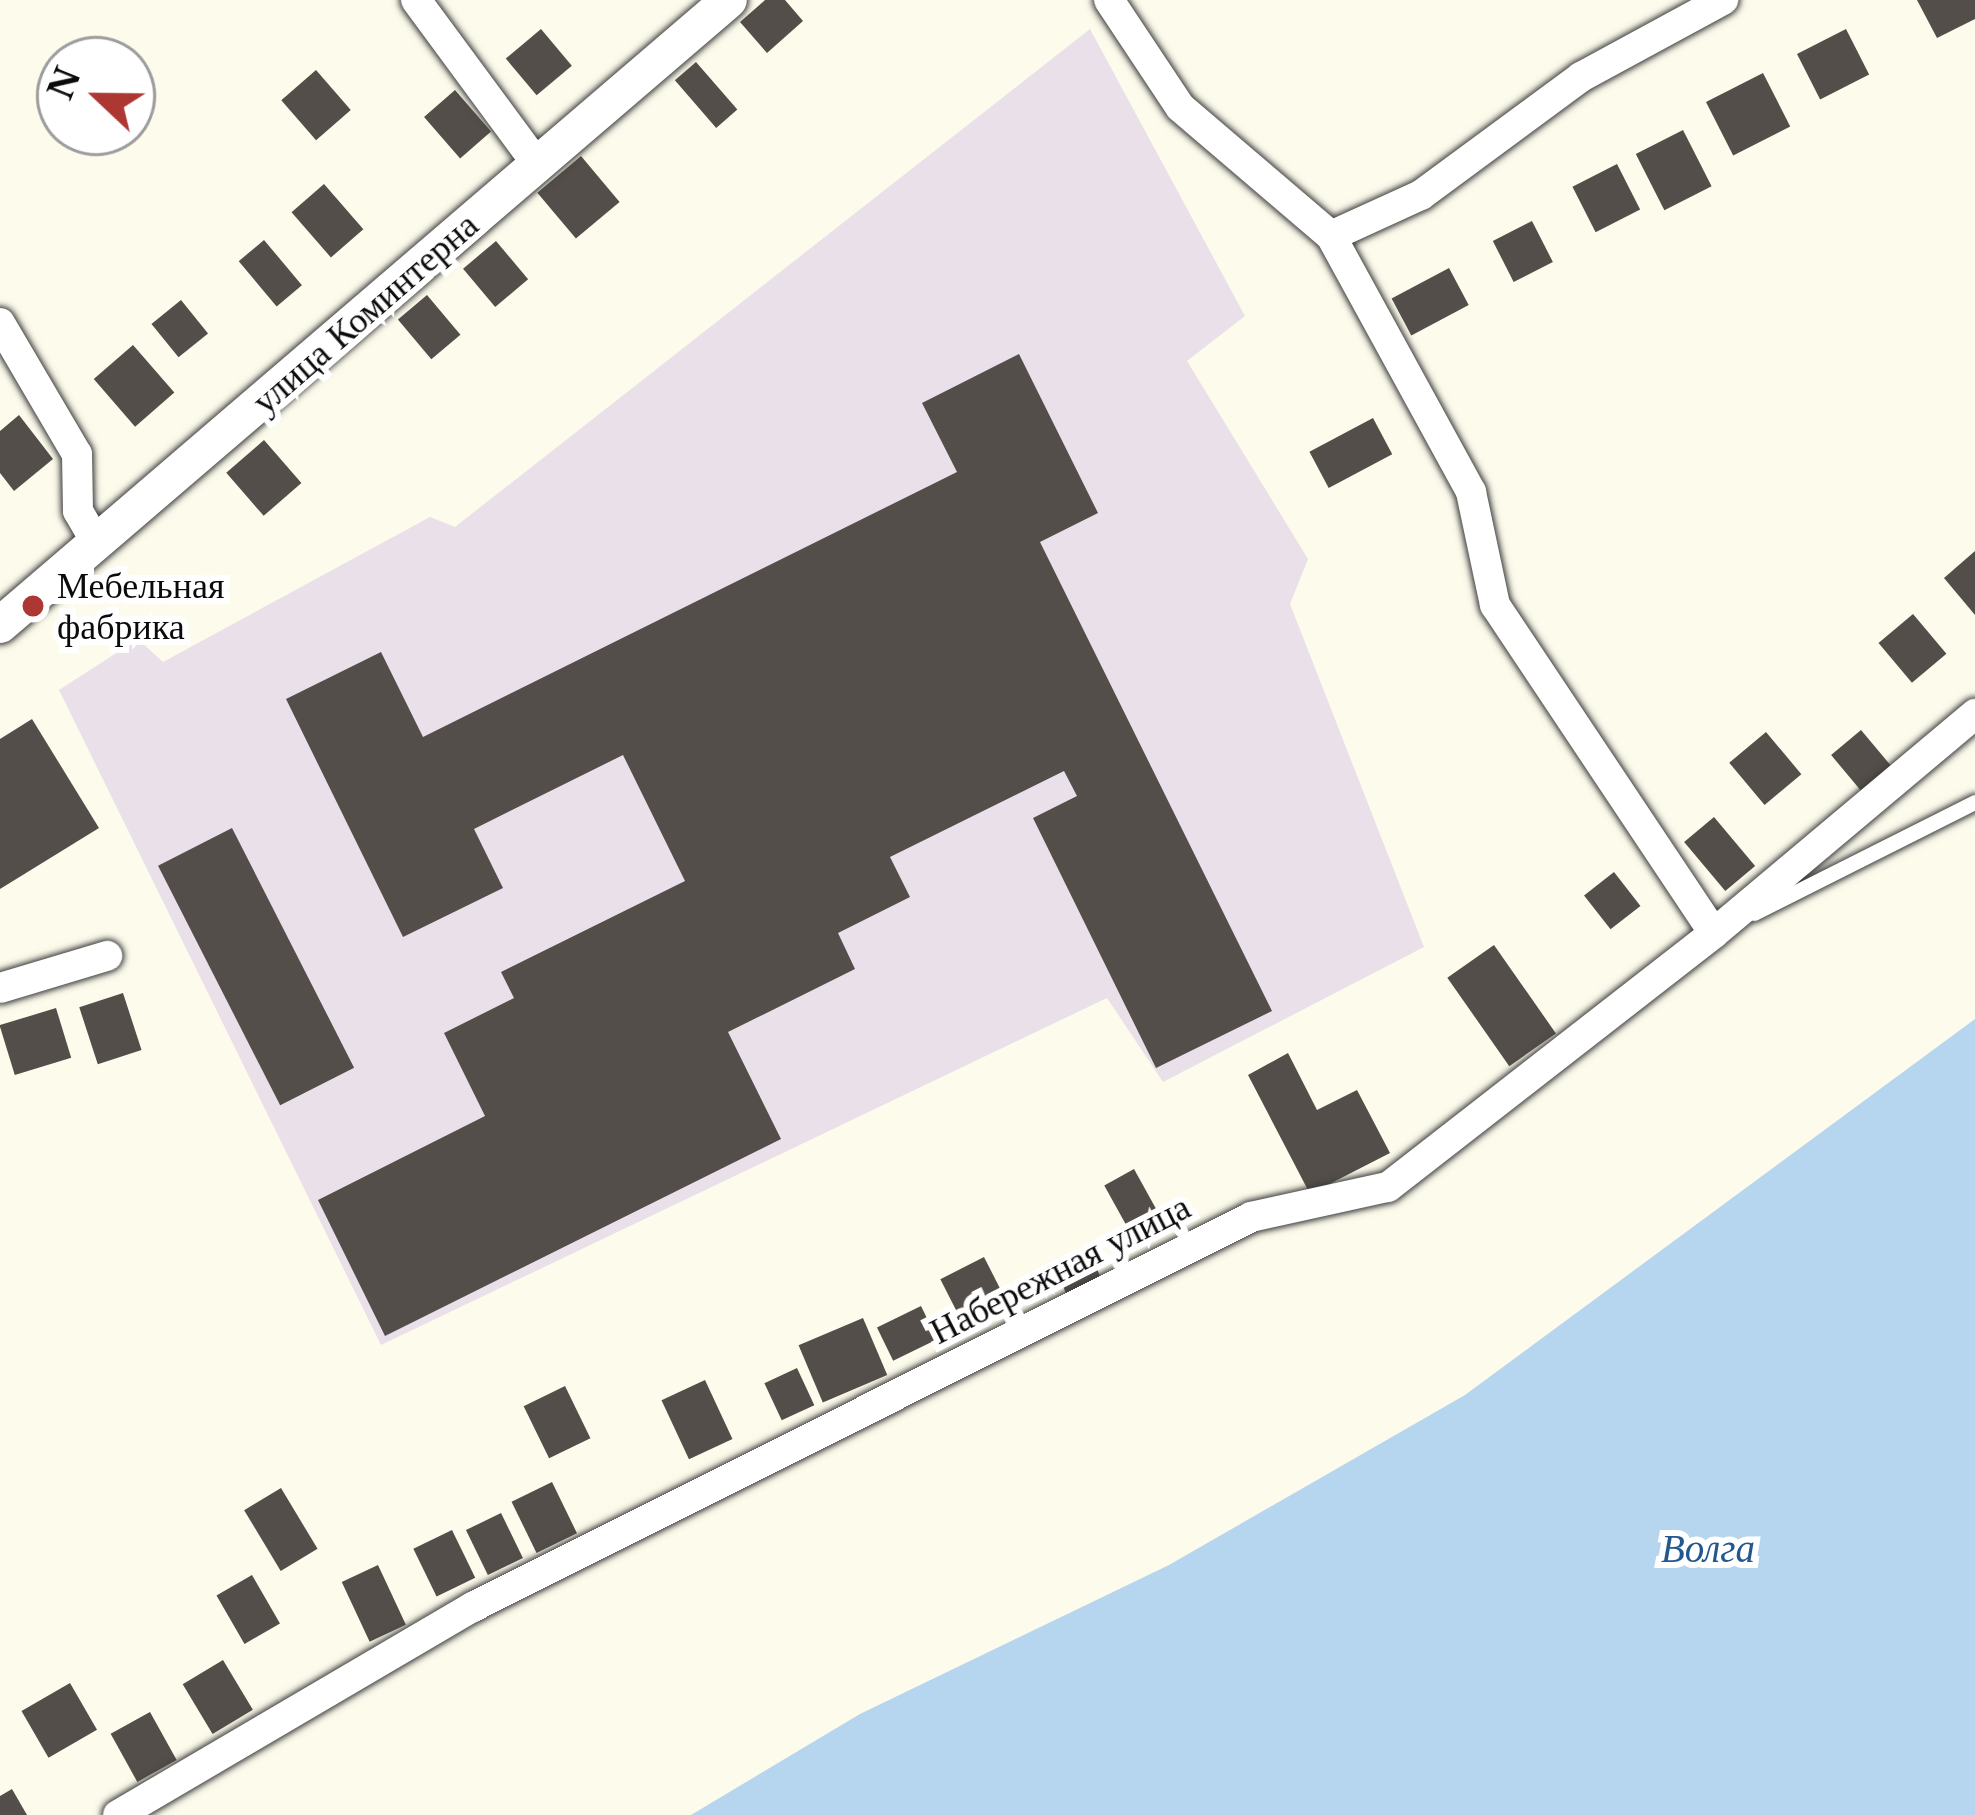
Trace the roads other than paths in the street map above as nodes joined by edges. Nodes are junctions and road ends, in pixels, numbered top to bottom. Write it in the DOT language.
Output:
graph roads {
  1 [pos="416,0"];
  2 [pos="729,0"];
  3 [pos="1109,0"];
  4 [pos="1723,0"];
  5 [pos="537,164"];
  6 [pos="1331,236"];
  7 [pos="0,323"];
  8 [pos="96,542"];
  9 [pos="0,625"];
  10 [pos="1975,715"];
  11 [pos="1975,802"];
  12 [pos="1714,933"];
  13 [pos="107,956"];
  14 [pos="0,988"];
  15 [pos="118,1815"];
  1 -- 5 [label="street"];
  2 -- 5 [label="street, улица Коминтерна"];
  3 -- 6 [label="street"];
  4 -- 6 [label="street"];
  5 -- 8 [label="street, улица Коминтерна"];
  6 -- 12 [label="street"];
  7 -- 8 [label="street"];
  8 -- 9 [label="street, улица Коминтерна"];
  10 -- 12 [label="street, Набережная улица"];
  11 -- 12 [label="lane"];
  12 -- 15 [label="street, Набережная улица"];
  13 -- 14 [label="street"];
}
